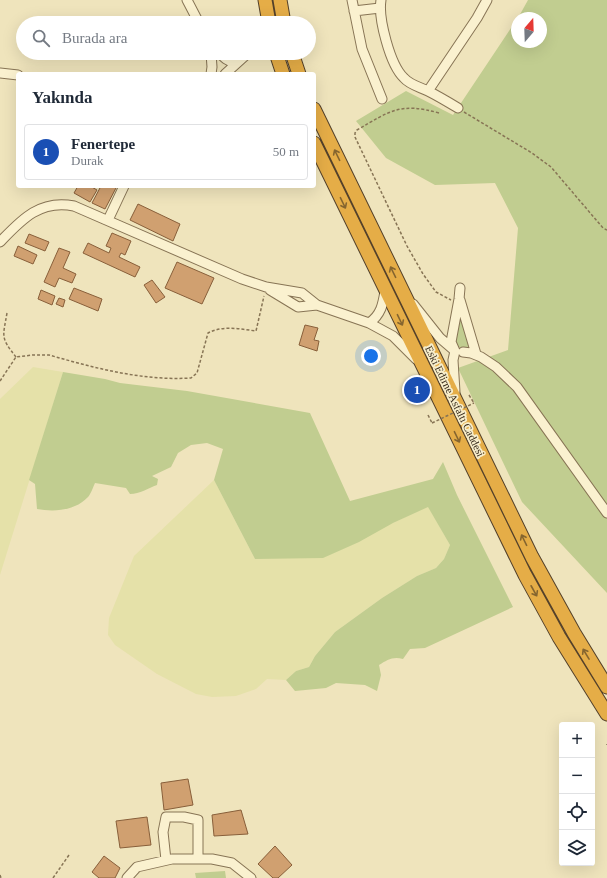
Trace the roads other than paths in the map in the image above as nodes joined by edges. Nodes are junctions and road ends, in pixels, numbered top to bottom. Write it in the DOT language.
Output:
graph roads {
  1 [pos="187,0"];
  2 [pos="265,0"];
  3 [pos="280,0"];
  4 [pos="352,0"];
  5 [pos="487,0"];
  6 [pos="380,4"];
  7 [pos="354,11"];
  8 [pos="195,16"];
  9 [pos="268,16"];
  10 [pos="283,16"];
  11 [pos="212,60"];
  12 [pos="228,60"];
  13 [pos="240,60"];
  14 [pos="278,60"];
  15 [pos="294,60"];
  16 [pos="235,64"];
  17 [pos="0,72"];
  18 [pos="211,72"];
  19 [pos="227,72"];
  20 [pos="282,72"];
  21 [pos="298,72"];
  22 [pos="16,75"];
  23 [pos="428,91"];
  24 [pos="382,99"];
  25 [pos="458,108"];
  26 [pos="316,113"];
  27 [pos="316,147"];
  28 [pos="123,188"];
  29 [pos="108,220"];
  30 [pos="0,242"];
  31 [pos="266,287"];
  32 [pos="460,288"];
  33 [pos="386,290"];
  34 [pos="403,293"];
  35 [pos="459,301"];
  36 [pos="317,305"];
  37 [pos="369,323"];
  38 [pos="459,351"];
  39 [pos="476,354"];
  40 [pos="423,368"];
  41 [pos="455,400"];
  42 [pos="607,513"];
  43 [pos="607,687"];
  44 [pos="607,714"];
  45 [pos="198,859"];
  46 [pos="166,860"];
  47 [pos="127,878"];
  48 [pos="250,878"];
  1 -- 8 [label="street"];
  2 -- 9 [label="highway"];
  3 -- 10 [label="highway"];
  4 -- 7 [label="street"];
  5 -- 23 [label="street"];
  6 -- 7 [label="street"];
  6 -- 23 [label="street"];
  7 -- 24 [label="street"];
  11 -- 18 [label="street"];
  12 -- 16 [label="street"];
  13 -- 16 [label="street"];
  14 -- 20 [label="highway"];
  15 -- 21 [label="highway"];
  16 -- 19 [label="street"];
  17 -- 22 [label="street"];
  23 -- 25 [label="street"];
  34 -- 26 [label="highway, Eski Edirne Asfaltı Caddesi, one-way"];
  27 -- 33 [label="highway, Eski Edirne Asfaltı Caddesi, one-way"];
  28 -- 29 [label="street"];
  29 -- 30 [label="street"];
  29 -- 31 [label="street"];
  31 -- 36 [label="street"];
  31 -- 36 [label="street"];
  32 -- 35 [label="street"];
  33 -- 37 [label="street"];
  33 -- 40 [label="highway, Eski Edirne Asfaltı Caddesi, one-way"];
  34 -- 38 [label="street"];
  34 -- 41 [label="highway, Eski Edirne Asfaltı Caddesi"];
  35 -- 38 [label="street"];
  35 -- 39 [label="street"];
  36 -- 37 [label="street"];
  37 -- 40 [label="street"];
  38 -- 39 [label="street"];
  38 -- 41 [label="street"];
  39 -- 42 [label="street"];
  40 -- 44 [label="highway, Eski Edirne Asfaltı Caddesi, one-way"];
  43 -- 41 [label="highway, Eski Edirne Asfaltı Caddesi, one-way"];
  45 -- 46 [label="street"];
  45 -- 46 [label="street"];
  45 -- 48 [label="street"];
  46 -- 47 [label="street"];
}
